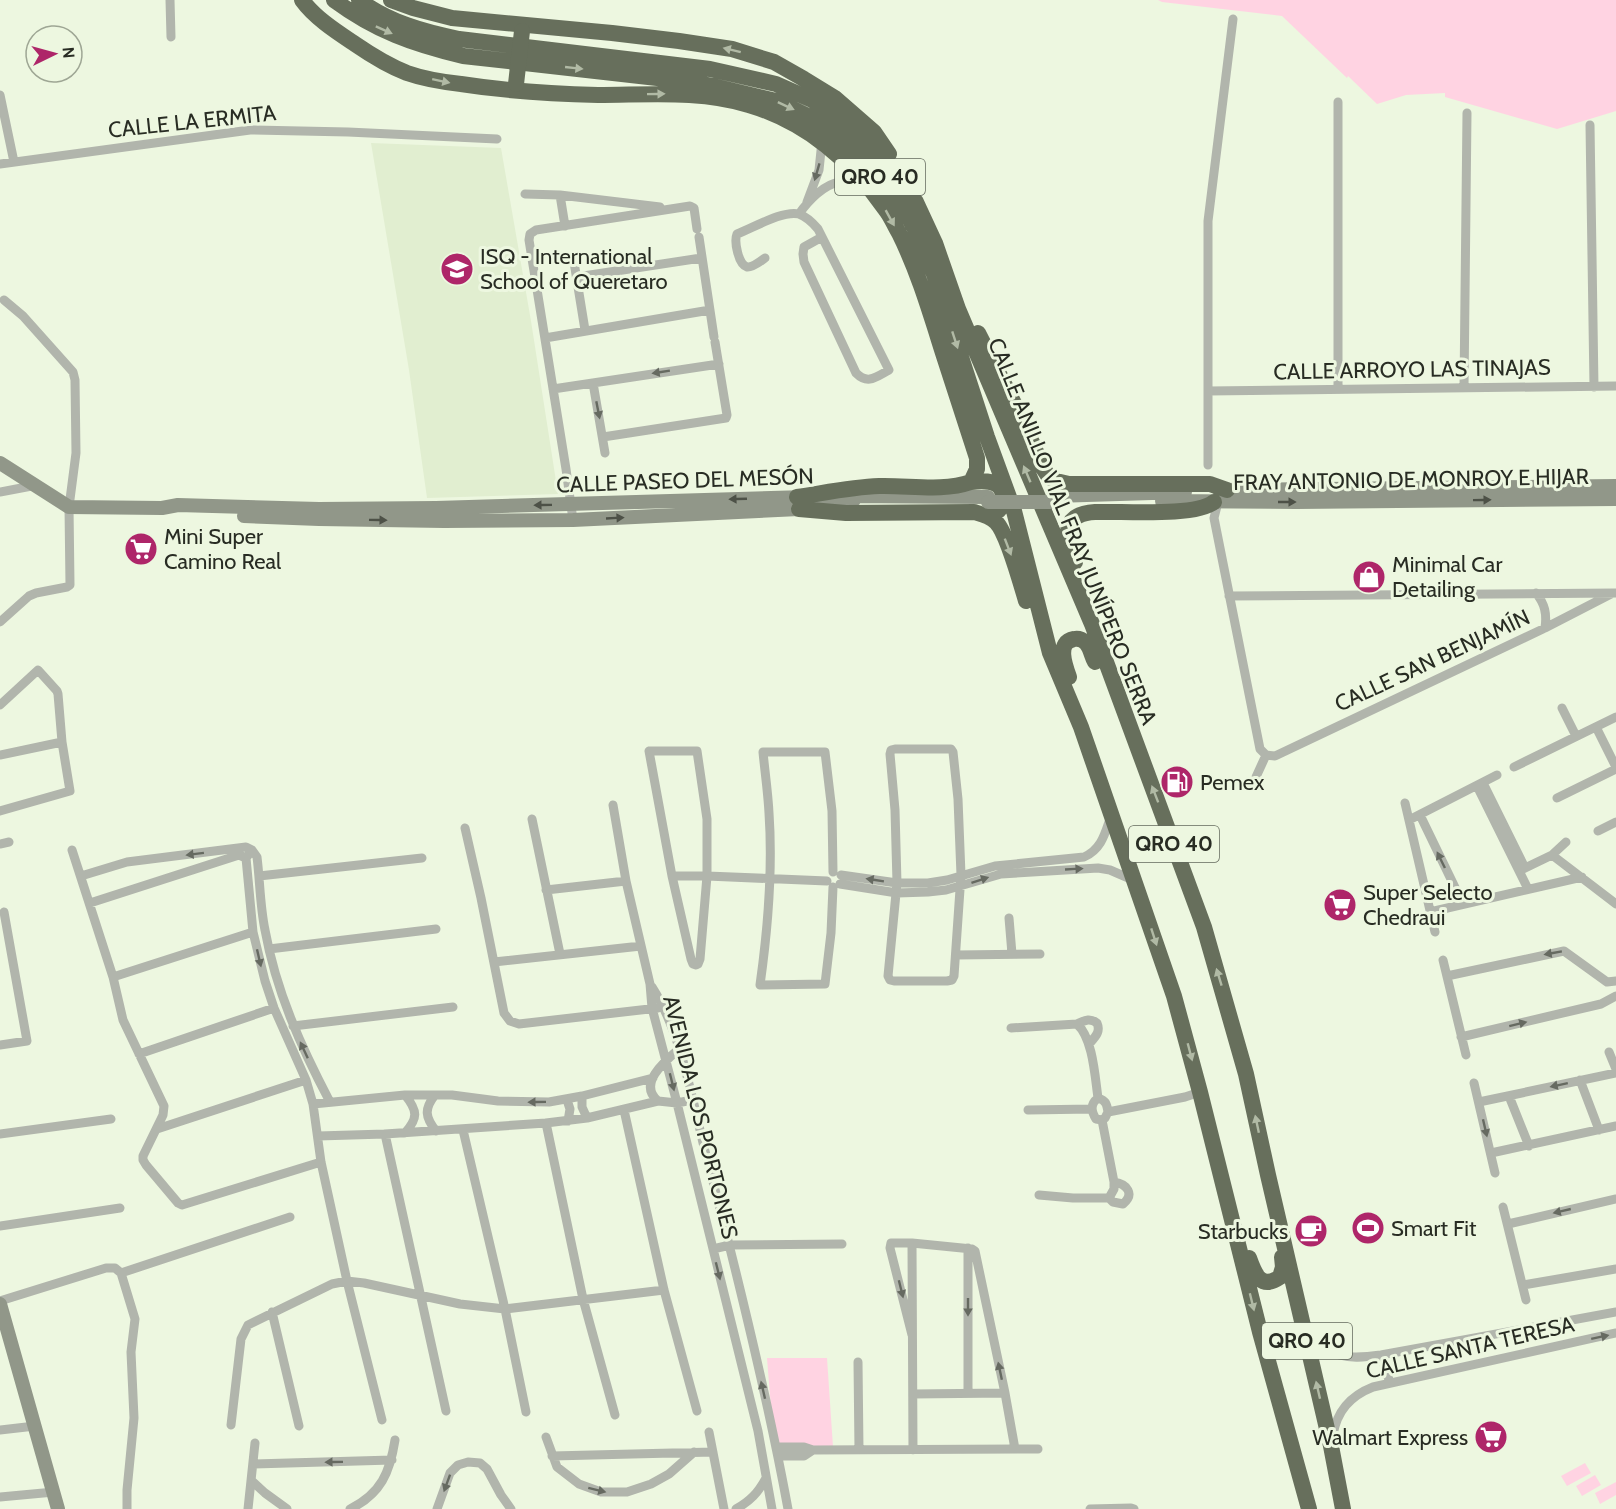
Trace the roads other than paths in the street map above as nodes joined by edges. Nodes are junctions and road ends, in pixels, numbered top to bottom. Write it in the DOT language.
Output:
graph roads {
  1 [pos="170,0"];
  2 [pos="302,0"];
  3 [pos="334,0"];
  4 [pos="359,0"];
  5 [pos="391,0"];
  6 [pos="1233,19"];
  7 [pos="523,28"];
  8 [pos="171,37"];
  9 [pos="516,87"];
  10 [pos="0,95"];
  11 [pos="1338,102"];
  12 [pos="1467,113"];
  13 [pos="1590,125"];
  14 [pos="497,139"];
  15 [pos="822,141"];
  16 [pos="14,162"];
  17 [pos="0,164"];
  18 [pos="867,184"];
  19 [pos="525,194"];
  20 [pos="560,195"];
  21 [pos="807,202"];
  22 [pos="916,202"];
  23 [pos="672,209"];
  24 [pos="799,214"];
  25 [pos="565,226"];
  26 [pos="822,237"];
  27 [pos="573,256"];
  28 [pos="701,258"];
  29 [pos="765,258"];
  30 [pos="941,262"];
  31 [pos="577,277"];
  32 [pos="4,300"];
  33 [pos="710,310"];
  34 [pos="585,330"];
  35 [pos="544,338"];
  36 [pos="942,352"];
  37 [pos="719,364"];
  38 [pos="593,383"];
  39 [pos="1616,386"];
  40 [pos="1594,387"];
  41 [pos="1464,388"];
  42 [pos="553,389"];
  43 [pos="1338,389"];
  44 [pos="1208,391"];
  45 [pos="603,437"];
  46 [pos="987,437"];
  47 [pos="605,453"];
  48 [pos="0,463"];
  49 [pos="1208,465"];
  50 [pos="971,482"];
  51 [pos="36,485"];
  52 [pos="1616,486"];
  53 [pos="0,492"];
  54 [pos="1533,493"];
  55 [pos="1215,497"];
  56 [pos="1616,499"];
  57 [pos="798,503"];
  58 [pos="571,505"];
  59 [pos="987,505"];
  60 [pos="69,507"];
  61 [pos="319,514"];
  62 [pos="573,520"];
  63 [pos="1536,593"];
  64 [pos="1614,593"];
  65 [pos="1229,596"];
  66 [pos="0,622"];
  67 [pos="1092,624"];
  68 [pos="1545,628"];
  69 [pos="1050,653"];
  70 [pos="0,705"];
  71 [pos="1562,708"];
  72 [pos="1616,717"];
  73 [pos="1081,727"];
  74 [pos="1596,727"];
  75 [pos="1576,736"];
  76 [pos="62,742"];
  77 [pos="0,755"];
  78 [pos="1266,755"];
  79 [pos="1142,762"];
  80 [pos="1515,767"];
  81 [pos="1616,768"];
  82 [pos="1497,775"];
  83 [pos="1256,777"];
  84 [pos="1480,785"];
  85 [pos="1557,798"];
  86 [pos="1405,803"];
  87 [pos="614,805"];
  88 [pos="0,811"];
  89 [pos="1112,814"];
  90 [pos="1419,815"];
  91 [pos="532,819"];
  92 [pos="1409,820"];
  93 [pos="1616,822"];
  94 [pos="465,828"];
  95 [pos="1598,831"];
  96 [pos="1566,842"];
  97 [pos="72,849"];
  98 [pos="252,850"];
  99 [pos="1093,852"];
  100 [pos="1552,855"];
  101 [pos="246,858"];
  102 [pos="422,858"];
  103 [pos="1040,866"];
  104 [pos="1098,868"];
  105 [pos="1522,869"];
  106 [pos="961,875"];
  107 [pos="81,876"];
  108 [pos="259,876"];
  109 [pos="672,876"];
  110 [pos="707,876"];
  111 [pos="771,878"];
  112 [pos="1582,878"];
  113 [pos="835,880"];
  114 [pos="626,881"];
  115 [pos="1135,881"];
  116 [pos="961,886"];
  117 [pos="897,888"];
  118 [pos="1528,889"];
  119 [pos="546,890"];
  120 [pos="90,903"];
  121 [pos="1462,904"];
  122 [pos="1616,904"];
  123 [pos="4,912"];
  124 [pos="1430,912"];
  125 [pos="1008,918"];
  126 [pos="436,929"];
  127 [pos="253,932"];
  128 [pos="1435,932"];
  129 [pos="641,946"];
  130 [pos="269,949"];
  131 [pos="560,954"];
  132 [pos="1012,954"];
  133 [pos="1040,954"];
  134 [pos="956,955"];
  135 [pos="1443,960"];
  136 [pos="494,962"];
  137 [pos="1447,976"];
  138 [pos="112,977"];
  139 [pos="276,978"];
  140 [pos="265,981"];
  141 [pos="1616,981"];
  142 [pos="650,984"];
  143 [pos="1615,996"];
  144 [pos="453,1007"];
  145 [pos="663,1007"];
  146 [pos="274,1008"];
  147 [pos="652,1008"];
  148 [pos="1077,1024"];
  149 [pos="293,1026"];
  150 [pos="1011,1028"];
  151 [pos="1461,1037"];
  152 [pos="1089,1044"];
  153 [pos="0,1045"];
  154 [pos="679,1049"];
  155 [pos="1609,1052"];
  156 [pos="138,1054"];
  157 [pos="1466,1055"];
  158 [pos="666,1060"];
  159 [pos="1616,1071"];
  160 [pos="652,1078"];
  161 [pos="306,1080"];
  162 [pos="1580,1080"];
  163 [pos="1474,1083"];
  164 [pos="1200,1092"];
  165 [pos="405,1095"];
  166 [pos="435,1095"];
  167 [pos="582,1096"];
  168 [pos="1509,1096"];
  169 [pos="1098,1098"];
  170 [pos="567,1100"];
  171 [pos="692,1100"];
  172 [pos="658,1101"];
  173 [pos="330,1102"];
  174 [pos="1479,1102"];
  175 [pos="677,1103"];
  176 [pos="313,1104"];
  177 [pos="1092,1109"];
  178 [pos="624,1110"];
  179 [pos="1028,1110"];
  180 [pos="1109,1111"];
  181 [pos="586,1118"];
  182 [pos="111,1119"];
  183 [pos="568,1121"];
  184 [pos="546,1124"];
  185 [pos="1616,1126"];
  186 [pos="157,1129"];
  187 [pos="464,1130"];
  188 [pos="1599,1130"];
  189 [pos="436,1131"];
  190 [pos="405,1133"];
  191 [pos="0,1134"];
  192 [pos="385,1134"];
  193 [pos="318,1136"];
  194 [pos="1529,1146"];
  195 [pos="1491,1154"];
  196 [pos="321,1162"];
  197 [pos="1495,1173"];
  198 [pos="1268,1175"];
  199 [pos="1114,1182"];
  200 [pos="1223,1184"];
  201 [pos="1039,1195"];
  202 [pos="1109,1198"];
  203 [pos="1616,1199"];
  204 [pos="1503,1207"];
  205 [pos="120,1208"];
  206 [pos="290,1217"];
  207 [pos="1508,1224"];
  208 [pos="0,1226"];
  209 [pos="842,1244"];
  210 [pos="912,1244"];
  211 [pos="730,1245"];
  212 [pos="968,1248"];
  213 [pos="713,1249"];
  214 [pos="1616,1269"];
  215 [pos="121,1273"];
  216 [pos="347,1281"];
  217 [pos="1522,1285"];
  218 [pos="664,1290"];
  219 [pos="420,1296"];
  220 [pos="583,1299"];
  221 [pos="1526,1300"];
  222 [pos="0,1303"];
  223 [pos="505,1309"];
  224 [pos="272,1312"];
  225 [pos="1616,1312"];
  226 [pos="1305,1332"];
  227 [pos="1616,1333"];
  228 [pos="912,1335"];
  229 [pos="1381,1355"];
  230 [pos="858,1362"];
  231 [pos="1390,1383"];
  232 [pos="968,1393"];
  233 [pos="1005,1393"];
  234 [pos="913,1394"];
  235 [pos="697,1411"];
  236 [pos="446,1412"];
  237 [pos="525,1412"];
  238 [pos="615,1415"];
  239 [pos="382,1420"];
  240 [pos="231,1425"];
  241 [pos="299,1425"];
  242 [pos="35,1426"];
  243 [pos="772,1429"];
  244 [pos="0,1430"];
  245 [pos="758,1431"];
  246 [pos="709,1432"];
  247 [pos="546,1437"];
  248 [pos="395,1440"];
  249 [pos="255,1443"];
  250 [pos="1331,1446"];
  251 [pos="1015,1449"];
  252 [pos="1038,1449"];
  253 [pos="859,1450"];
  254 [pos="913,1450"];
  255 [pos="777,1451"];
  256 [pos="694,1452"];
  257 [pos="713,1452"];
  258 [pos="552,1456"];
  259 [pos="392,1460"];
  260 [pos="254,1464"];
  261 [pos="766,1478"];
  262 [pos="252,1481"];
  263 [pos="54,1492"];
  264 [pos="0,1497"];
  265 [pos="58,1509"];
  266 [pos="127,1509"];
  267 [pos="248,1509"];
  268 [pos="287,1509"];
  269 [pos="350,1509"];
  270 [pos="436,1509"];
  271 [pos="511,1509"];
  272 [pos="724,1509"];
  273 [pos="736,1509"];
  274 [pos="772,1509"];
  275 [pos="788,1509"];
  276 [pos="1090,1509"];
  277 [pos="1134,1509"];
  278 [pos="1309,1509"];
  279 [pos="1343,1509"];
  1 -- 8 [label="street"];
  2 -- 9 [label="highway, one-way"];
  3 -- 46 [label="highway, CALLE ANILLO VIAL FRAY JUNÍPERO SERRA / QRO 40, one-way"];
  4 -- 22 [label="highway, CALLE ANILLO VIAL FRAY JUNÍPERO SERRA / QRO 40"];
  5 -- 7 [label="highway"];
  6 -- 44 [label="street"];
  7 -- 9 [label="highway, bridge"];
  22 -- 7 [label="highway, one-way"];
  9 -- 15 [label="highway, one-way"];
  10 -- 16 [label="street"];
  11 -- 43 [label="street"];
  12 -- 41 [label="street"];
  13 -- 40 [label="street"];
  14 -- 16 [label="street, CALLE LA ERMITA"];
  15 -- 18 [label="highway"];
  15 -- 21 [label="street, one-way"];
  16 -- 17 [label="street, CALLE LA ERMITA"];
  18 -- 21 [label="street"];
  18 -- 36 [label="highway, one-way"];
  19 -- 20 [label="street"];
  20 -- 23 [label="street"];
  20 -- 25 [label="street"];
  21 -- 24 [label="street"];
  22 -- 30 [label="highway, CALLE ANILLO VIAL FRAY JUNÍPERO SERRA / QRO 40"];
  23 -- 25 [label="street"];
  23 -- 28 [label="street"];
  24 -- 26 [label="street"];
  24 -- 29 [label="street"];
  25 -- 35 [label="street"];
  26 -- 26 [label="street"];
  27 -- 31 [label="street"];
  28 -- 31 [label="street"];
  28 -- 33 [label="street"];
  30 -- 55 [label="highway"];
  67 -- 30 [label="highway, CALLE ANILLO VIAL FRAY JUNÍPERO SERRA / QRO 40, one-way"];
  31 -- 34 [label="street"];
  32 -- 60 [label="street"];
  33 -- 34 [label="street"];
  33 -- 37 [label="street"];
  34 -- 35 [label="street"];
  35 -- 42 [label="street"];
  36 -- 46 [label="highway"];
  36 -- 50 [label="highway"];
  37 -- 38 [label="street, one-way"];
  37 -- 45 [label="street"];
  38 -- 42 [label="street"];
  38 -- 45 [label="street, one-way"];
  39 -- 40 [label="street, CALLE ARROYO LAS TINAJAS"];
  40 -- 41 [label="street, CALLE ARROYO LAS TINAJAS"];
  41 -- 43 [label="street, CALLE ARROYO LAS TINAJAS"];
  42 -- 58 [label="street"];
  43 -- 44 [label="street, CALLE ARROYO LAS TINAJAS"];
  44 -- 49 [label="street"];
  45 -- 47 [label="street"];
  46 -- 69 [label="highway, CALLE ANILLO VIAL FRAY JUNÍPERO SERRA / QRO 40"];
  48 -- 51 [label="main road"];
  50 -- 57 [label="highway"];
  50 -- 59 [label="highway"];
  51 -- 53 [label="street"];
  51 -- 60 [label="main road"];
  52 -- 54 [label="main road, FRAY ANTONIO DE MONROY E HIJAR"];
  54 -- 55 [label="main road, FRAY ANTONIO DE MONROY E HIJAR"];
  54 -- 56 [label="main road, FRAY ANTONIO DE MONROY E HIJAR"];
  55 -- 59 [label="main road"];
  55 -- 65 [label="street"];
  55 -- 67 [label="highway"];
  57 -- 58 [label="main road, CALLE PASEO DEL MESÓN, one-way"];
  57 -- 59 [label="highway"];
  62 -- 57 [label="main road, CALLE PASEO DEL MESÓN, one-way"];
  58 -- 61 [label="main road, CALLE PASEO DEL MESÓN, one-way"];
  58 -- 62 [label="street"];
  59 -- 69 [label="highway, one-way"];
  60 -- 61 [label="main road, CALLE PASEO DEL MESÓN"];
  60 -- 66 [label="street"];
  61 -- 62 [label="main road, CALLE PASEO DEL MESÓN, one-way"];
  63 -- 64 [label="street"];
  63 -- 65 [label="street"];
  63 -- 68 [label="street"];
  64 -- 68 [label="street, CALLE SAN BENJAMÍN"];
  65 -- 78 [label="street"];
  67 -- 79 [label="highway, CALLE ANILLO VIAL FRAY JUNÍPERO SERRA / QRO 40"];
  68 -- 78 [label="street, CALLE SAN BENJAMÍN"];
  69 -- 73 [label="highway, CALLE ANILLO VIAL FRAY JUNÍPERO SERRA / QRO 40"];
  70 -- 76 [label="street"];
  71 -- 75 [label="street"];
  72 -- 74 [label="street"];
  73 -- 79 [label="highway"];
  73 -- 89 [label="highway, CALLE ANILLO VIAL FRAY JUNÍPERO SERRA / QRO 40"];
  74 -- 75 [label="street"];
  74 -- 81 [label="street"];
  75 -- 80 [label="street"];
  76 -- 77 [label="street"];
  76 -- 88 [label="street"];
  78 -- 83 [label="street"];
  198 -- 79 [label="highway, CALLE ANILLO VIAL FRAY JUNÍPERO SERRA / QRO 40, one-way"];
  81 -- 85 [label="street"];
  82 -- 84 [label="street"];
  84 -- 90 [label="street"];
  84 -- 105 [label="street"];
  86 -- 92 [label="street"];
  87 -- 114 [label="street"];
  89 -- 99 [label="street"];
  89 -- 115 [label="highway, CALLE ANILLO VIAL FRAY JUNÍPERO SERRA / QRO 40"];
  90 -- 92 [label="street"];
  121 -- 90 [label="street, one-way"];
  91 -- 119 [label="street"];
  92 -- 124 [label="street"];
  93 -- 95 [label="street"];
  94 -- 136 [label="street"];
  96 -- 100 [label="street"];
  97 -- 107 [label="street"];
  98 -- 101 [label="street"];
  98 -- 107 [label="street, one-way"];
  98 -- 108 [label="street"];
  99 -- 103 [label="street"];
  99 -- 104 [label="street"];
  100 -- 105 [label="street"];
  100 -- 112 [label="street"];
  101 -- 120 [label="street"];
  101 -- 127 [label="street"];
  102 -- 108 [label="street"];
  103 -- 104 [label="street, one-way"];
  103 -- 106 [label="street"];
  116 -- 103 [label="street, one-way"];
  104 -- 115 [label="street"];
  105 -- 118 [label="street"];
  106 -- 116 [label="street"];
  106 -- 117 [label="street"];
  106 -- 117 [label="street"];
  107 -- 120 [label="street"];
  108 -- 130 [label="street"];
  109 -- 110 [label="street"];
  109 -- 110 [label="street"];
  109 -- 110 [label="street"];
  110 -- 111 [label="street"];
  111 -- 113 [label="street"];
  111 -- 113 [label="street"];
  111 -- 113 [label="street"];
  112 -- 118 [label="street"];
  112 -- 122 [label="street"];
  113 -- 117 [label="street"];
  114 -- 119 [label="street"];
  114 -- 129 [label="street"];
  115 -- 164 [label="highway, CALLE ANILLO VIAL FRAY JUNÍPERO SERRA / QRO 40, one-way"];
  116 -- 117 [label="street"];
  116 -- 134 [label="street"];
  117 -- 134 [label="street"];
  118 -- 121 [label="street"];
  119 -- 131 [label="street"];
  120 -- 138 [label="street"];
  121 -- 124 [label="street"];
  123 -- 153 [label="street"];
  124 -- 128 [label="street"];
  125 -- 132 [label="street"];
  126 -- 130 [label="street"];
  127 -- 138 [label="street"];
  127 -- 140 [label="street, one-way"];
  129 -- 131 [label="street"];
  129 -- 142 [label="street"];
  130 -- 139 [label="street"];
  131 -- 136 [label="street"];
  132 -- 133 [label="street"];
  132 -- 134 [label="street"];
  135 -- 137 [label="street"];
  136 -- 147 [label="street"];
  141 -- 137 [label="street, one-way"];
  137 -- 151 [label="street"];
  138 -- 156 [label="street"];
  139 -- 140 [label="street"];
  139 -- 149 [label="street"];
  140 -- 146 [label="street"];
  142 -- 145 [label="street, AVENIDA LOS PORTONES"];
  142 -- 147 [label="street, AVENIDA LOS PORTONES"];
  151 -- 143 [label="street, one-way"];
  144 -- 149 [label="street"];
  145 -- 147 [label="street"];
  145 -- 154 [label="street, AVENIDA LOS PORTONES"];
  146 -- 156 [label="street"];
  146 -- 161 [label="street"];
  147 -- 158 [label="street, AVENIDA LOS PORTONES"];
  148 -- 150 [label="street"];
  148 -- 152 [label="street"];
  148 -- 152 [label="street"];
  173 -- 149 [label="street, one-way"];
  151 -- 157 [label="street"];
  152 -- 169 [label="street"];
  154 -- 158 [label="street"];
  154 -- 171 [label="street, AVENIDA LOS PORTONES"];
  155 -- 159 [label="street"];
  156 -- 186 [label="street"];
  158 -- 160 [label="street"];
  158 -- 175 [label="street, AVENIDA LOS PORTONES, one-way"];
  159 -- 162 [label="street"];
  160 -- 167 [label="street"];
  160 -- 172 [label="street"];
  161 -- 176 [label="street"];
  161 -- 186 [label="street"];
  162 -- 168 [label="street, one-way"];
  162 -- 188 [label="street"];
  163 -- 174 [label="street"];
  164 -- 180 [label="street"];
  164 -- 200 [label="highway, CALLE ANILLO VIAL FRAY JUNÍPERO SERRA / QRO 40"];
  165 -- 166 [label="street"];
  165 -- 173 [label="street"];
  165 -- 190 [label="street"];
  170 -- 166 [label="street, one-way"];
  166 -- 189 [label="street"];
  167 -- 170 [label="street"];
  167 -- 181 [label="street"];
  168 -- 174 [label="street"];
  168 -- 194 [label="street"];
  169 -- 177 [label="street"];
  169 -- 180 [label="street"];
  170 -- 183 [label="street"];
  171 -- 175 [label="street"];
  171 -- 211 [label="street, AVENIDA LOS PORTONES"];
  172 -- 175 [label="street"];
  172 -- 178 [label="street"];
  173 -- 176 [label="street"];
  174 -- 195 [label="street, one-way"];
  175 -- 213 [label="street, AVENIDA LOS PORTONES"];
  176 -- 193 [label="street"];
  177 -- 179 [label="street"];
  177 -- 180 [label="street"];
  178 -- 181 [label="street"];
  178 -- 218 [label="street"];
  180 -- 199 [label="street"];
  181 -- 183 [label="street"];
  182 -- 191 [label="street"];
  183 -- 184 [label="street"];
  184 -- 187 [label="street"];
  184 -- 220 [label="street"];
  185 -- 188 [label="street"];
  186 -- 196 [label="street"];
  187 -- 189 [label="street"];
  187 -- 223 [label="street"];
  188 -- 194 [label="street"];
  189 -- 190 [label="street"];
  190 -- 192 [label="street"];
  192 -- 193 [label="street"];
  192 -- 219 [label="street"];
  193 -- 196 [label="street"];
  194 -- 195 [label="street"];
  195 -- 197 [label="street"];
  196 -- 216 [label="street"];
  198 -- 200 [label="highway"];
  198 -- 226 [label="highway, CALLE ANILLO VIAL FRAY JUNÍPERO SERRA / QRO 40"];
  199 -- 202 [label="street"];
  199 -- 202 [label="street"];
  200 -- 278 [label="highway, CALLE ANILLO VIAL FRAY JUNÍPERO SERRA / QRO 40, one-way"];
  201 -- 202 [label="street"];
  203 -- 207 [label="street, one-way"];
  204 -- 207 [label="street"];
  205 -- 208 [label="street"];
  206 -- 215 [label="street"];
  207 -- 217 [label="street"];
  209 -- 211 [label="street"];
  210 -- 212 [label="street"];
  210 -- 228 [label="street"];
  210 -- 228 [label="street, one-way"];
  211 -- 213 [label="street"];
  243 -- 211 [label="street, AVENIDA LOS PORTONES, one-way"];
  212 -- 232 [label="street, one-way"];
  233 -- 212 [label="street, one-way"];
  213 -- 245 [label="street, AVENIDA LOS PORTONES, one-way"];
  214 -- 217 [label="street"];
  215 -- 222 [label="street"];
  215 -- 266 [label="street"];
  216 -- 219 [label="street"];
  216 -- 224 [label="street"];
  216 -- 239 [label="street"];
  217 -- 221 [label="street"];
  218 -- 220 [label="street"];
  218 -- 235 [label="street"];
  219 -- 223 [label="street"];
  219 -- 236 [label="street"];
  220 -- 223 [label="street"];
  220 -- 238 [label="street"];
  222 -- 242 [label="main road"];
  223 -- 237 [label="street"];
  224 -- 240 [label="street"];
  224 -- 241 [label="street"];
  225 -- 229 [label="street, CALLE SANTA TERESA"];
  226 -- 229 [label="street, CALLE SANTA TERESA"];
  250 -- 226 [label="highway, CALLE ANILLO VIAL FRAY JUNÍPERO SERRA / QRO 40, one-way"];
  231 -- 227 [label="street, CALLE SANTA TERESA, one-way"];
  228 -- 234 [label="street"];
  229 -- 231 [label="street"];
  230 -- 253 [label="street"];
  231 -- 250 [label="street, CALLE SANTA TERESA"];
  232 -- 233 [label="street"];
  232 -- 234 [label="street"];
  233 -- 251 [label="street"];
  234 -- 254 [label="street"];
  242 -- 244 [label="street"];
  242 -- 263 [label="main road"];
  243 -- 245 [label="street"];
  243 -- 255 [label="street, AVENIDA LOS PORTONES"];
  245 -- 261 [label="street, AVENIDA LOS PORTONES"];
  246 -- 257 [label="street"];
  247 -- 258 [label="street"];
  248 -- 259 [label="street"];
  249 -- 260 [label="street"];
  250 -- 279 [label="highway, CALLE ANILLO VIAL FRAY JUNÍPERO SERRA / QRO 40"];
  251 -- 252 [label="street"];
  251 -- 254 [label="street"];
  253 -- 254 [label="street"];
  253 -- 255 [label="street"];
  255 -- 275 [label="street, AVENIDA LOS PORTONES"];
  256 -- 257 [label="street"];
  256 -- 258 [label="street"];
  258 -- 256 [label="street, one-way"];
  257 -- 272 [label="street"];
  259 -- 260 [label="street, one-way"];
  259 -- 269 [label="street"];
  260 -- 262 [label="street"];
  261 -- 273 [label="street"];
  261 -- 274 [label="street, AVENIDA LOS PORTONES"];
  262 -- 267 [label="street"];
  262 -- 268 [label="street"];
  263 -- 264 [label="street"];
  263 -- 265 [label="main road"];
  271 -- 270 [label="street, one-way"];
  276 -- 277 [label="street"];
}
